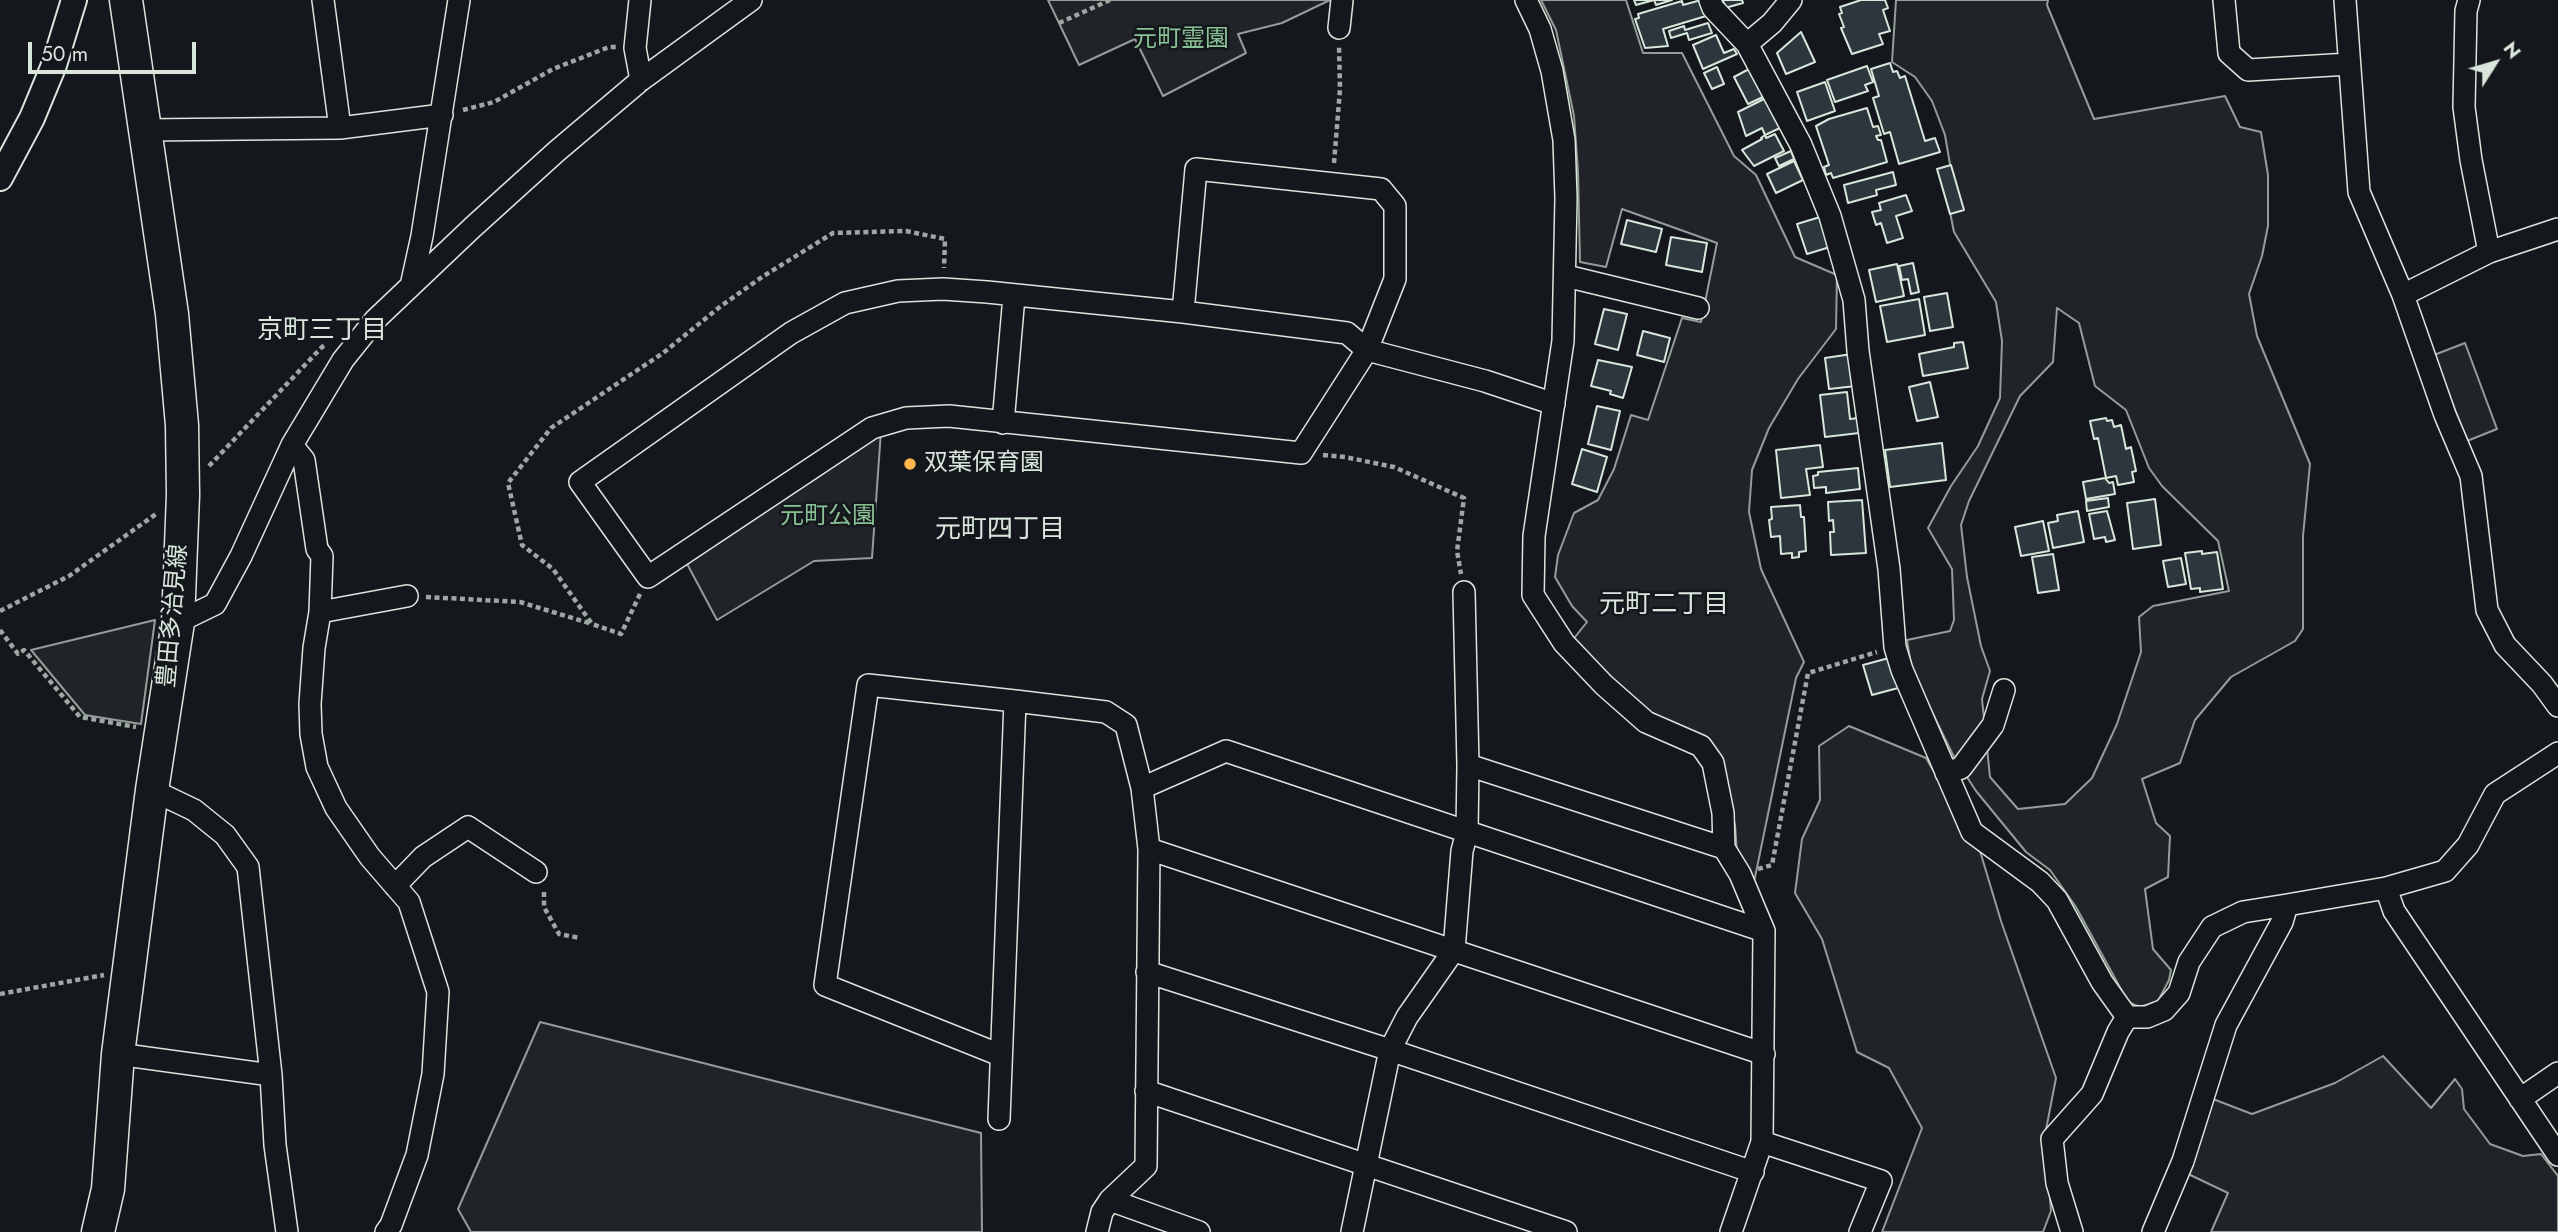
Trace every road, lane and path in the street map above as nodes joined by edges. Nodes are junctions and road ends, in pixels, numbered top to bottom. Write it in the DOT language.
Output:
graph roads {
  1 [pos="74,0"];
  2 [pos="126,0"];
  3 [pos="323,0"];
  4 [pos="459,0"];
  5 [pos="640,0"];
  6 [pos="751,0"];
  7 [pos="1110,0"];
  8 [pos="1342,0"];
  9 [pos="1526,0"];
  10 [pos="1710,0"];
  11 [pos="1791,0"];
  12 [pos="2224,0"];
  13 [pos="2345,0"];
  14 [pos="2469,0"];
  15 [pos="1059,23"];
  16 [pos="1339,27"];
  17 [pos="1747,44"];
  18 [pos="635,48"];
  19 [pos="2349,64"];
  20 [pos="641,80"];
  21 [pos="442,116"];
  22 [pos="340,128"];
  23 [pos="145,130"];
  24 [pos="0,178"];
  25 [pos="1332,183"];
  26 [pos="2558,229"];
  27 [pos="2489,252"];
  28 [pos="1566,276"];
  29 [pos="411,286"];
  30 [pos="2403,295"];
  31 [pos="1014,296"];
  32 [pos="1698,308"];
  33 [pos="1183,312"];
  34 [pos="1367,350"];
  35 [pos="1554,404"];
  36 [pos="1003,423"];
  37 [pos="292,445"];
  38 [pos="1301,453"];
  39 [pos="1464,593"];
  40 [pos="407,596"];
  41 [pos="320,612"];
  42 [pos="178,622"];
  43 [pos="592,624"];
  44 [pos="0,630"];
  45 [pos="1895,647"];
  46 [pos="2004,690"];
  47 [pos="1015,701"];
  48 [pos="2558,706"];
  49 [pos="161,732"];
  50 [pos="2558,753"];
  51 [pos="1468,765"];
  52 [pos="1946,774"];
  53 [pos="1142,788"];
  54 [pos="152,790"];
  55 [pos="1467,832"];
  56 [pos="1724,848"];
  57 [pos="1149,849"];
  58 [pos="536,872"];
  59 [pos="1740,874"];
  60 [pos="395,886"];
  61 [pos="2386,888"];
  62 [pos="2287,905"];
  63 [pos="1764,931"];
  64 [pos="580,939"];
  65 [pos="1454,950"];
  66 [pos="129,970"];
  67 [pos="1147,972"];
  68 [pos="0,994"];
  69 [pos="2127,1017"];
  70 [pos="1390,1050"];
  71 [pos="118,1054"];
  72 [pos="1764,1054"];
  73 [pos="1000,1055"];
  74 [pos="2558,1073"];
  75 [pos="271,1075"];
  76 [pos="1146,1091"];
  77 [pos="2520,1098"];
  78 [pos="999,1119"];
  79 [pos="1762,1142"];
  80 [pos="2558,1154"];
  81 [pos="1365,1164"];
  82 [pos="1753,1172"];
  83 [pos="1110,1200"];
  84 [pos="98,1232"];
  85 [pos="287,1232"];
  86 [pos="386,1232"];
  87 [pos="1097,1232"];
  88 [pos="1199,1232"];
  89 [pos="1352,1232"];
  90 [pos="1566,1232"];
  91 [pos="1731,1232"];
  92 [pos="1860,1232"];
  93 [pos="2072,1232"];
  94 [pos="2153,1232"];
  1 -- 24 [label="street"];
  2 -- 23 [label="main road, 豊田多治見線"];
  3 -- 22 [label="street"];
  4 -- 21 [label="street"];
  5 -- 18 [label="street"];
  6 -- 20 [label="street"];
  7 -- 15 [label="path"];
  8 -- 16 [label="street"];
  9 -- 28 [label="street"];
  10 -- 17 [label="street"];
  11 -- 17 [label="street"];
  12 -- 19 [label="street"];
  13 -- 19 [label="street"];
  14 -- 27 [label="street"];
  16 -- 25 [label="path"];
  17 -- 45 [label="street"];
  18 -- 20 [label="street"];
  18 -- 21 [label="path"];
  19 -- 30 [label="street"];
  20 -- 29 [label="street"];
  21 -- 22 [label="street"];
  21 -- 29 [label="street"];
  22 -- 23 [label="street"];
  23 -- 42 [label="main road, 豊田多治見線"];
  25 -- 33 [label="street"];
  25 -- 34 [label="street"];
  26 -- 27 [label="street"];
  27 -- 30 [label="street"];
  28 -- 32 [label="street"];
  28 -- 35 [label="street"];
  29 -- 37 [label="street"];
  30 -- 48 [label="street"];
  31 -- 33 [label="street"];
  31 -- 36 [label="street"];
  31 -- 36 [label="street"];
  33 -- 34 [label="street"];
  34 -- 35 [label="street"];
  34 -- 38 [label="street"];
  35 -- 56 [label="street"];
  36 -- 38 [label="street"];
  37 -- 41 [label="street"];
  37 -- 42 [label="street"];
  38 -- 39 [label="path"];
  39 -- 51 [label="street"];
  40 -- 41 [label="street"];
  40 -- 43 [label="path"];
  41 -- 60 [label="street"];
  42 -- 49 [label="main road, 豊田多治見線"];
  44 -- 49 [label="path"];
  45 -- 52 [label="street"];
  45 -- 59 [label="path"];
  46 -- 52 [label="street"];
  47 -- 53 [label="street"];
  47 -- 73 [label="street"];
  47 -- 73 [label="street"];
  49 -- 54 [label="main road, 豊田多治見線"];
  50 -- 61 [label="street"];
  51 -- 55 [label="street"];
  51 -- 56 [label="street"];
  52 -- 69 [label="street"];
  53 -- 55 [label="street"];
  53 -- 57 [label="street"];
  54 -- 66 [label="main road, 豊田多治見線"];
  54 -- 75 [label="street"];
  55 -- 63 [label="street"];
  55 -- 65 [label="street"];
  56 -- 59 [label="street"];
  57 -- 65 [label="street"];
  57 -- 67 [label="street"];
  58 -- 60 [label="street"];
  58 -- 64 [label="path"];
  59 -- 63 [label="street"];
  60 -- 86 [label="street"];
  61 -- 62 [label="street"];
  61 -- 77 [label="street"];
  62 -- 69 [label="street"];
  62 -- 94 [label="street"];
  63 -- 72 [label="street"];
  65 -- 70 [label="street"];
  65 -- 72 [label="street"];
  66 -- 68 [label="path"];
  66 -- 71 [label="main road, 豊田多治見線"];
  67 -- 70 [label="street"];
  67 -- 76 [label="street"];
  69 -- 93 [label="street"];
  70 -- 81 [label="street"];
  70 -- 82 [label="street"];
  71 -- 75 [label="street"];
  71 -- 84 [label="main road, 豊田多治見線"];
  72 -- 79 [label="street"];
  73 -- 78 [label="street"];
  74 -- 77 [label="street"];
  75 -- 85 [label="street"];
  76 -- 81 [label="street"];
  76 -- 83 [label="street"];
  77 -- 80 [label="street"];
  79 -- 82 [label="street"];
  79 -- 92 [label="street"];
  81 -- 89 [label="street"];
  81 -- 90 [label="street"];
  82 -- 91 [label="street"];
  83 -- 87 [label="street"];
  83 -- 88 [label="street"];
}
